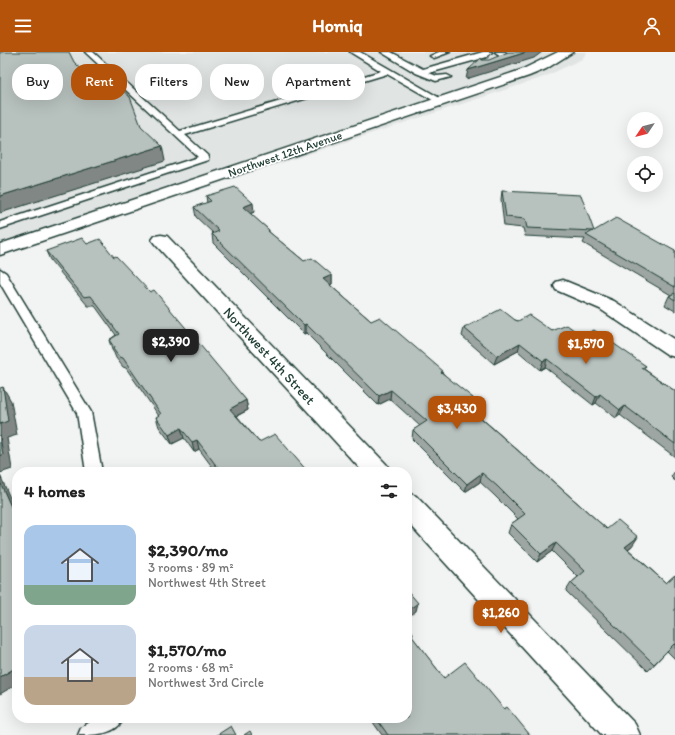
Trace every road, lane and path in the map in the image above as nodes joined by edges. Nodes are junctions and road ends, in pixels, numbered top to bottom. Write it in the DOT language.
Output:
graph roads {
  1 [pos="89,52"];
  2 [pos="354,52"];
  3 [pos="385,52"];
  4 [pos="446,52"];
  5 [pos="488,52"];
  6 [pos="498,52"];
  7 [pos="567,52"];
  8 [pos="434,56"];
  9 [pos="419,60"];
  10 [pos="406,64"];
  11 [pos="488,65"];
  12 [pos="388,71"];
  13 [pos="418,71"];
  14 [pos="447,77"];
  15 [pos="441,101"];
  16 [pos="179,134"];
  17 [pos="0,226"];
  18 [pos="161,240"];
  19 [pos="0,250"];
  20 [pos="0,273"];
  21 [pos="563,286"];
  22 [pos="675,350"];
  23 [pos="93,467"];
  24 [pos="373,467"];
  25 [pos="412,509"];
  26 [pos="106,723"];
  27 [pos="88,735"];
  28 [pos="624,735"];
  1 -- 16 [label="lane"];
  2 -- 12 [label="lane"];
  3 -- 10 [label="lane"];
  4 -- 8 [label="lane"];
  5 -- 13 [label="lane"];
  6 -- 11 [label="lane"];
  7 -- 15 [label="street, Northwest 12th Avenue"];
  9 -- 10 [label="lane"];
  10 -- 13 [label="lane"];
  12 -- 15 [label="lane"];
  12 -- 16 [label="lane"];
  13 -- 14 [label="lane"];
  15 -- 19 [label="street, Northwest 12th Avenue"];
  16 -- 17 [label="lane"];
  18 -- 24 [label="street, Northwest 4th Street"];
  20 -- 23 [label="lane"];
  21 -- 22 [label="street"];
  25 -- 28 [label="street"];
  26 -- 27 [label="lane"];
}
